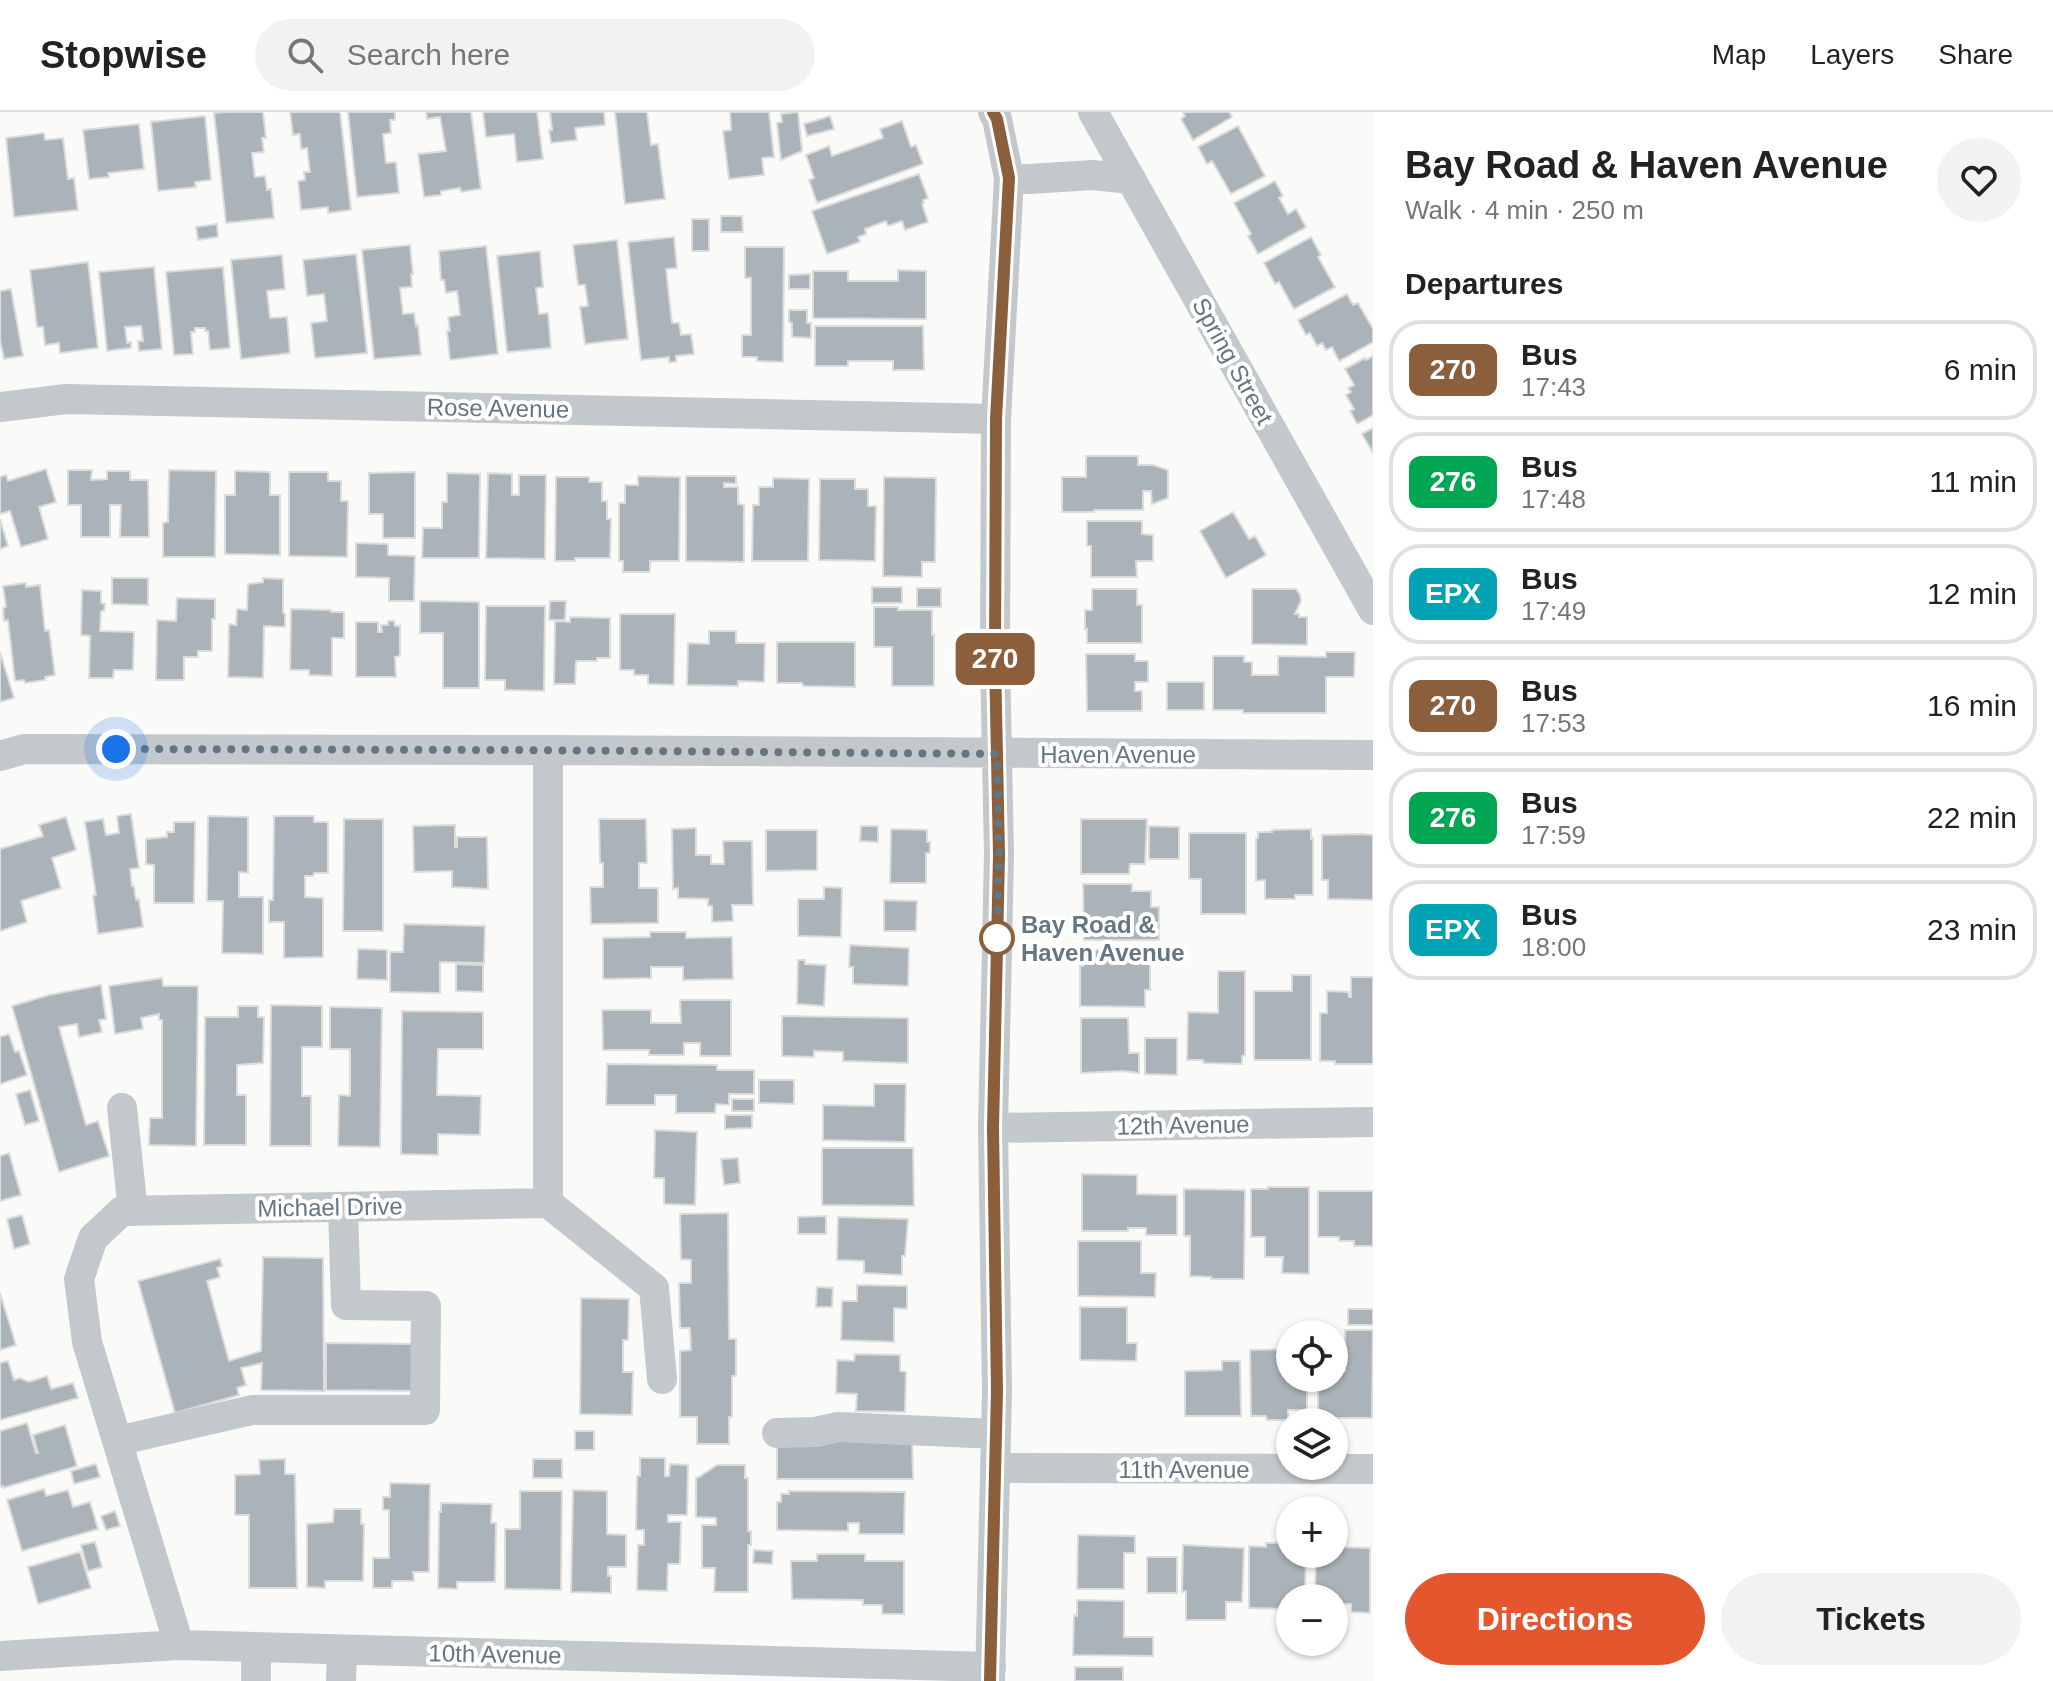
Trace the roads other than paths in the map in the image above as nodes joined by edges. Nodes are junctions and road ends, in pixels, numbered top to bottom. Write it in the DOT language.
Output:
graph roads {
  1 [pos="993,112"];
  2 [pos="1093,112"];
  3 [pos="1009,178"];
  4 [pos="1131,179"];
  5 [pos="0,407"];
  6 [pos="996,419"];
  7 [pos="1373,610"];
  8 [pos="548,750"];
  9 [pos="997,754"];
  10 [pos="1373,755"];
  11 [pos="0,756"];
  12 [pos="122,1108"];
  13 [pos="1373,1122"];
  14 [pos="993,1128"];
  15 [pos="548,1203"];
  16 [pos="343,1207"];
  17 [pos="133,1211"];
  18 [pos="662,1379"];
  19 [pos="777,1433"];
  20 [pos="996,1434"];
  21 [pos="117,1441"];
  22 [pos="996,1468"];
  23 [pos="1373,1469"];
  24 [pos="179,1645"];
  25 [pos="256,1647"];
  26 [pos="342,1650"];
  27 [pos="0,1656"];
  28 [pos="990,1674"];
  29 [pos="256,1681"];
  30 [pos="341,1681"];
  1 -- 3 [label="street"];
  2 -- 4 [label="street, Spring Street"];
  3 -- 4 [label="street"];
  3 -- 6 [label="street"];
  4 -- 7 [label="street, Spring Street"];
  5 -- 6 [label="street, Rose Avenue"];
  6 -- 9 [label="street"];
  8 -- 9 [label="street, Haven Avenue"];
  8 -- 11 [label="street, Haven Avenue"];
  8 -- 15 [label="street"];
  9 -- 10 [label="street, Haven Avenue"];
  9 -- 14 [label="street"];
  12 -- 17 [label="street"];
  13 -- 14 [label="street, 12th Avenue"];
  14 -- 20 [label="street"];
  15 -- 16 [label="street, Michael Drive"];
  15 -- 18 [label="street"];
  16 -- 17 [label="street, Michael Drive"];
  16 -- 21 [label="street"];
  17 -- 21 [label="street"];
  19 -- 20 [label="street"];
  20 -- 22 [label="street"];
  21 -- 24 [label="street"];
  22 -- 23 [label="street, 11th Avenue"];
  22 -- 28 [label="street"];
  24 -- 25 [label="street, 10th Avenue"];
  24 -- 27 [label="street, 10th Avenue"];
  25 -- 26 [label="street, 10th Avenue"];
  25 -- 29 [label="street"];
  26 -- 28 [label="street, 10th Avenue"];
  26 -- 30 [label="street"];
}
